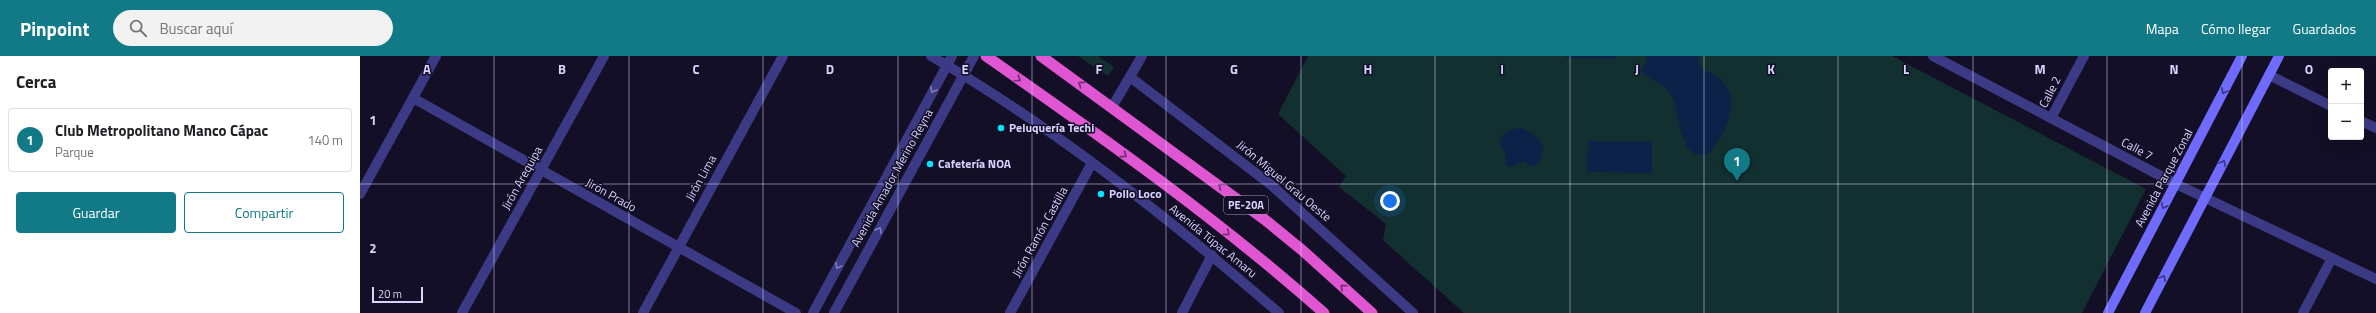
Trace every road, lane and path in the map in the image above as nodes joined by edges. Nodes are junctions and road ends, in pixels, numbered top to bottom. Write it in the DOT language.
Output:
graph roads {
  1 [pos="436,56"];
  2 [pos="604,56"];
  3 [pos="783,56"];
  4 [pos="931,56"];
  5 [pos="974,56"];
  6 [pos="986,56"];
  7 [pos="1041,56"];
  8 [pos="1142,56"];
  9 [pos="2084,56"];
  10 [pos="2242,56"];
  11 [pos="2279,56"];
  12 [pos="1936,57"];
  13 [pos="949,61"];
  14 [pos="964,74"];
  15 [pos="2269,76"];
  16 [pos="1130,77"];
  17 [pos="413,98"];
  18 [pos="2328,105"];
  19 [pos="1112,107"];
  20 [pos="2051,118"];
  21 [pos="2364,122"];
  22 [pos="2376,128"];
  23 [pos="1092,163"];
  24 [pos="541,170"];
  25 [pos="2176,184"];
  26 [pos="360,194"];
  27 [pos="2205,198"];
  28 [pos="678,248"];
  29 [pos="1212,255"];
  30 [pos="2332,258"];
  31 [pos="2376,279"];
  32 [pos="462,313"];
  33 [pos="643,313"];
  34 [pos="796,313"];
  35 [pos="813,313"];
  36 [pos="834,313"];
  37 [pos="1010,313"];
  38 [pos="1182,313"];
  39 [pos="1279,313"];
  40 [pos="1324,313"];
  41 [pos="1372,313"];
  42 [pos="1413,313"];
  43 [pos="2108,313"];
  44 [pos="2145,313"];
  45 [pos="2303,313"];
  1 -- 17 [label="street"];
  2 -- 24 [label="street, Jirón Arequipa"];
  3 -- 28 [label="street, Jirón Lima"];
  4 -- 13 [label="street, Avenida Túpac Amaru"];
  5 -- 14 [label="street, Avenida Amador Merino Reyna"];
  6 -- 40 [label="highway, Avenida Túpac Amaru / PE-20A, one-way"];
  19 -- 7 [label="highway, PE-20A, one-way"];
  8 -- 16 [label="street"];
  9 -- 20 [label="street, Calle 2"];
  10 -- 25 [label="main road, Avenida Parque Zonal, one-way"];
  11 -- 15 [label="main road"];
  12 -- 20 [label="street, Calle 7"];
  13 -- 14 [label="street, Avenida Túpac Amaru"];
  13 -- 35 [label="street, Avenida Amador Merino Reyna, one-way"];
  14 -- 23 [label="street, Avenida Túpac Amaru"];
  36 -- 14 [label="street, Avenida Amador Merino Reyna, one-way"];
  15 -- 18 [label="street"];
  27 -- 15 [label="main road, one-way"];
  16 -- 19 [label="street"];
  16 -- 42 [label="street, Jirón Miguel Grau Oeste"];
  17 -- 24 [label="street, Jirón Prado"];
  17 -- 26 [label="street"];
  41 -- 19 [label="highway, PE-20A, one-way"];
  20 -- 25 [label="street, Calle 7"];
  21 -- 22 [label="street"];
  23 -- 29 [label="street, Avenida Túpac Amaru"];
  23 -- 37 [label="street, Jirón Ramón Castilla"];
  24 -- 28 [label="street, Jirón Prado"];
  24 -- 32 [label="street, Jirón Arequipa"];
  25 -- 27 [label="street, Calle 7"];
  25 -- 43 [label="main road, Avenida Parque Zonal, one-way"];
  27 -- 30 [label="street, Calle 7"];
  44 -- 27 [label="main road, one-way"];
  28 -- 33 [label="street, Jirón Lima"];
  28 -- 34 [label="street, Jirón Prado"];
  29 -- 38 [label="street"];
  29 -- 39 [label="street, Avenida Túpac Amaru"];
  30 -- 31 [label="street, Calle 7"];
  30 -- 45 [label="street"];
}
